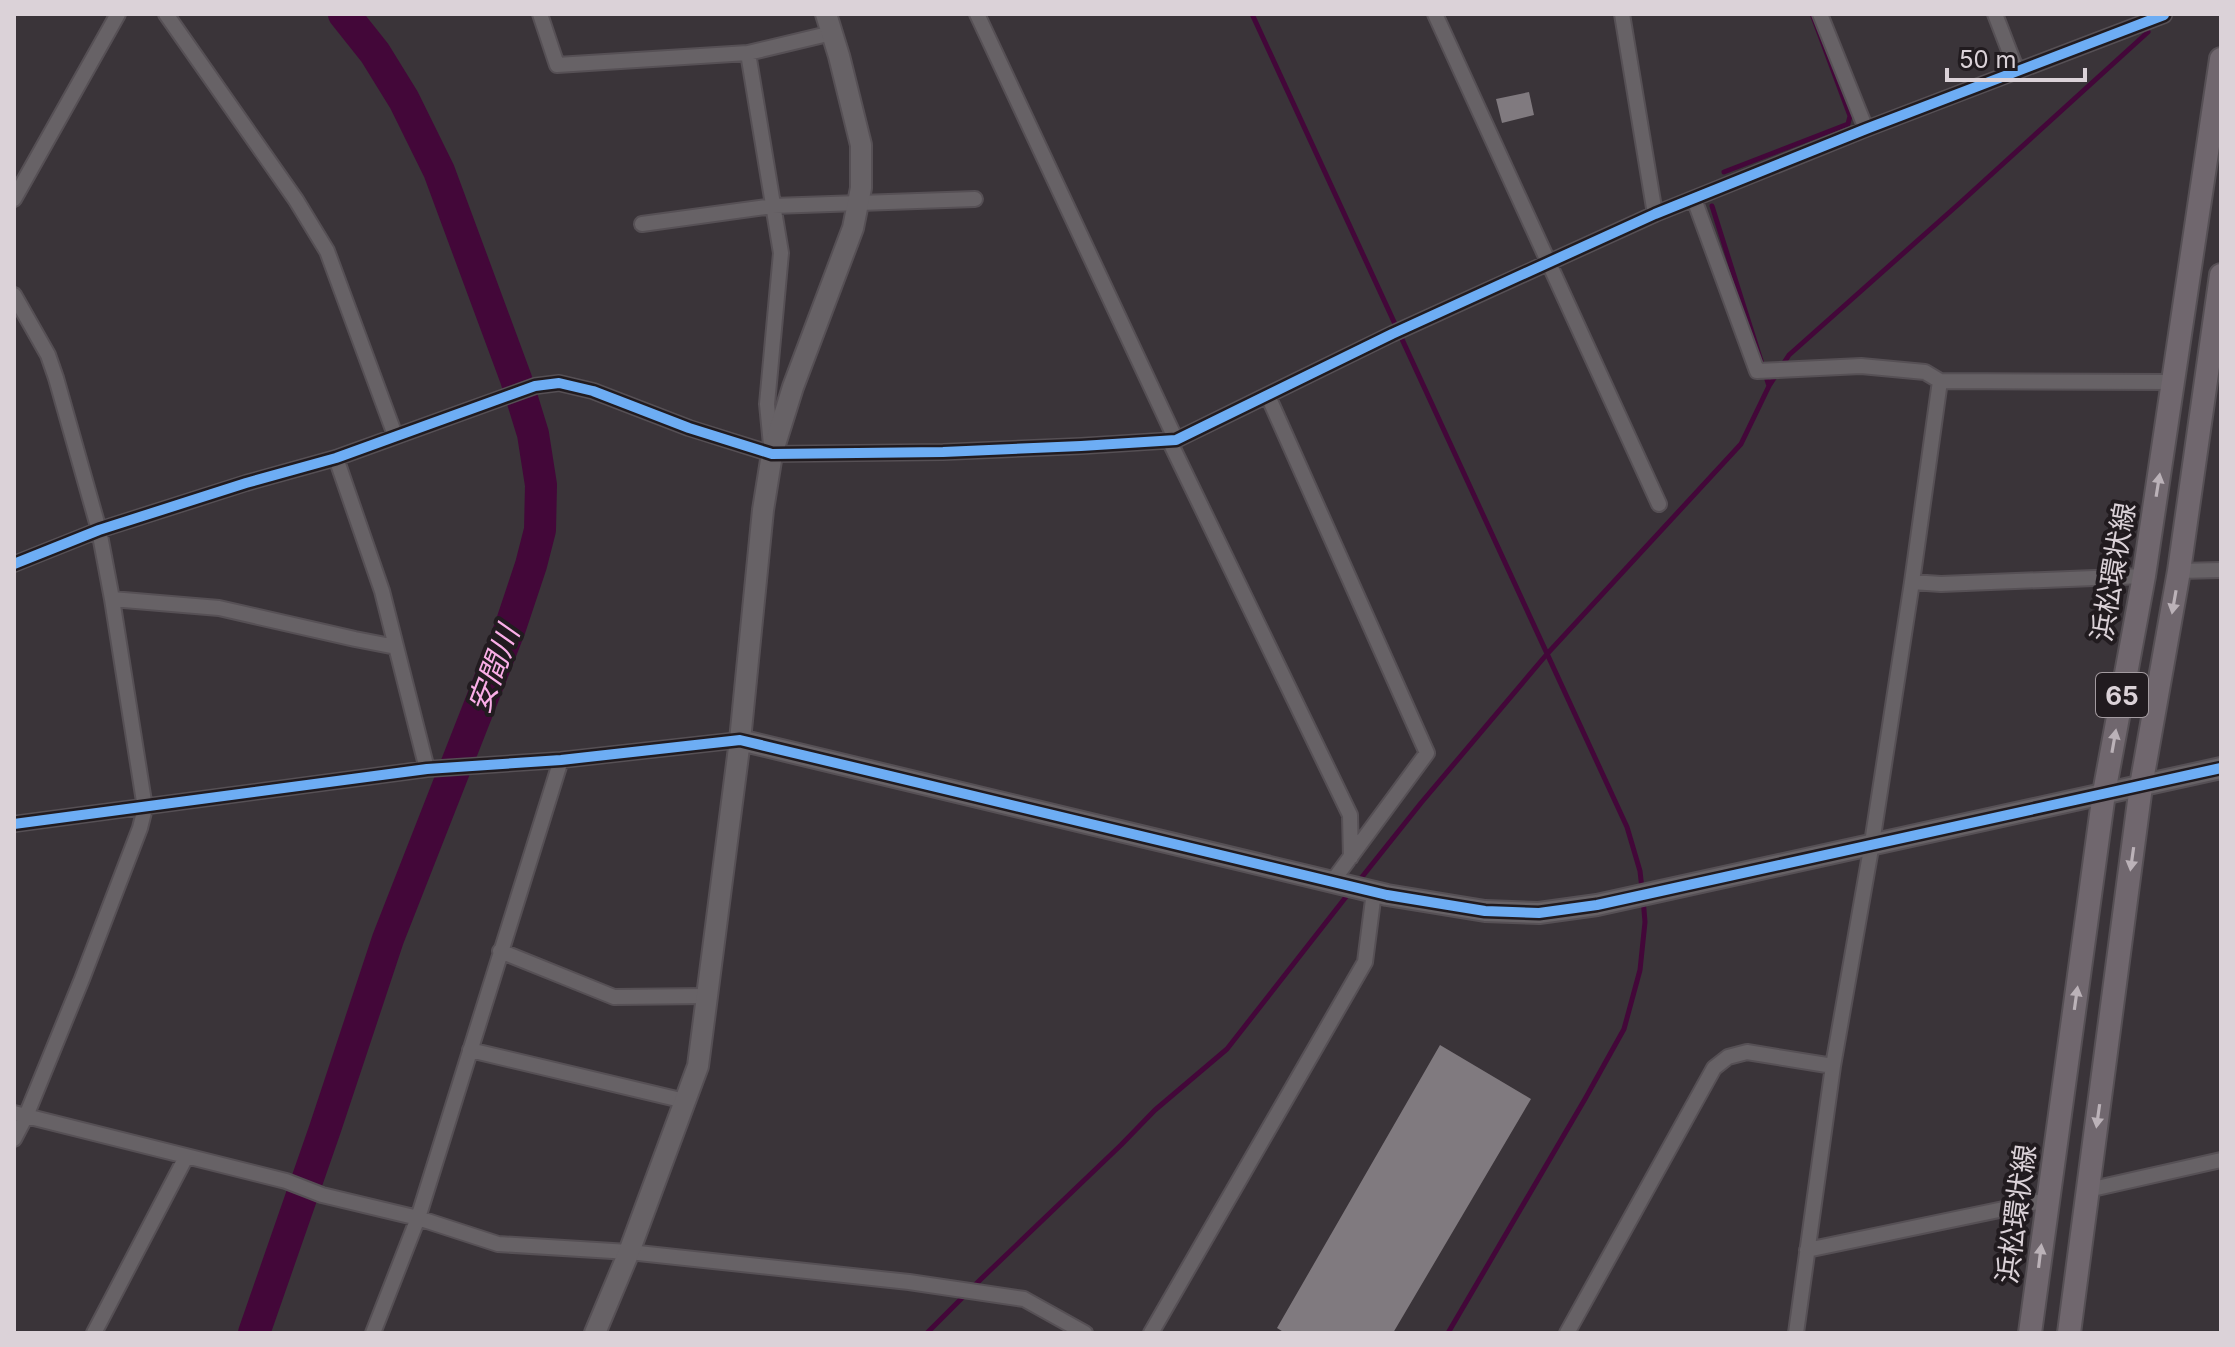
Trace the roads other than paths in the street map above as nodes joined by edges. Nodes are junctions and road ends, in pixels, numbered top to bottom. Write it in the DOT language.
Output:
graph roads {
  1 [pos="118,14"];
  2 [pos="166,14"];
  3 [pos="540,14"];
  4 [pos="977,14"];
  5 [pos="1435,14"];
  6 [pos="1622,14"];
  7 [pos="1820,14"];
  8 [pos="1995,14"];
  9 [pos="2164,14"];
  10 [pos="829,24"];
  11 [pos="748,53"];
  12 [pos="2221,59"];
  13 [pos="2017,71"];
  14 [pos="1866,129"];
  15 [pos="14,199"];
  16 [pos="975,199"];
  17 [pos="1694,199"];
  18 [pos="858,204"];
  19 [pos="773,206"];
  20 [pos="1655,214"];
  21 [pos="642,224"];
  22 [pos="1548,262"];
  23 [pos="2221,275"];
  24 [pos="14,295"];
  25 [pos="2213,380"];
  26 [pos="1940,381"];
  27 [pos="2174,382"];
  28 [pos="1268,396"];
  29 [pos="395,435"];
  30 [pos="1173,440"];
  31 [pos="772,454"];
  32 [pos="336,458"];
  33 [pos="1659,504"];
  34 [pos="99,530"];
  35 [pos="14,564"];
  36 [pos="2221,570"];
  37 [pos="2179,571"];
  38 [pos="2144,576"];
  39 [pos="1912,582"];
  40 [pos="112,599"];
  41 [pos="396,647"];
  42 [pos="740,740"];
  43 [pos="561,760"];
  44 [pos="2221,768"];
  45 [pos="427,769"];
  46 [pos="2141,786"];
  47 [pos="2104,793"];
  48 [pos="145,808"];
  49 [pos="14,824"];
  50 [pos="1872,843"];
  51 [pos="1351,857"];
  52 [pos="1337,883"];
  53 [pos="1371,891"];
  54 [pos="500,951"];
  55 [pos="707,996"];
  56 [pos="470,1050"];
  57 [pos="1833,1066"];
  58 [pos="685,1101"];
  59 [pos="20,1115"];
  60 [pos="14,1139"];
  61 [pos="186,1157"];
  62 [pos="2221,1160"];
  63 [pos="2088,1190"];
  64 [pos="2047,1200"];
  65 [pos="418,1218"];
  66 [pos="1807,1250"];
  67 [pos="629,1252"];
  68 [pos="94,1333"];
  69 [pos="373,1333"];
  70 [pos="595,1333"];
  71 [pos="1085,1333"];
  72 [pos="1151,1333"];
  73 [pos="1567,1333"];
  74 [pos="1796,1333"];
  75 [pos="2030,1333"];
  76 [pos="2069,1333"];
  1 -- 15 [label="street"];
  2 -- 29 [label="street"];
  3 -- 11 [label="street"];
  4 -- 30 [label="street"];
  5 -- 22 [label="street"];
  6 -- 20 [label="street"];
  7 -- 14 [label="street"];
  8 -- 13 [label="street"];
  9 -- 13 [label="street"];
  10 -- 11 [label="street"];
  10 -- 18 [label="street"];
  11 -- 19 [label="street"];
  12 -- 27 [label="main road, 浜松環状線 / 65"];
  13 -- 14 [label="street"];
  14 -- 17 [label="street"];
  16 -- 18 [label="street"];
  17 -- 20 [label="street"];
  17 -- 26 [label="street"];
  18 -- 19 [label="street"];
  18 -- 31 [label="street"];
  19 -- 21 [label="street"];
  19 -- 31 [label="street"];
  20 -- 22 [label="street"];
  22 -- 28 [label="street"];
  22 -- 33 [label="street"];
  23 -- 25 [label="main road, 65"];
  24 -- 34 [label="street"];
  25 -- 37 [label="main road, 65"];
  26 -- 27 [label="street"];
  26 -- 39 [label="street"];
  38 -- 27 [label="main road, 浜松環状線 / 65, one-way"];
  28 -- 30 [label="street"];
  28 -- 51 [label="street"];
  29 -- 31 [label="street"];
  29 -- 32 [label="street"];
  30 -- 31 [label="street"];
  30 -- 51 [label="street"];
  31 -- 42 [label="street"];
  32 -- 34 [label="street"];
  32 -- 41 [label="street"];
  34 -- 35 [label="street"];
  34 -- 40 [label="street"];
  36 -- 37 [label="street"];
  37 -- 46 [label="main road, 65, one-way"];
  38 -- 39 [label="street"];
  47 -- 38 [label="main road, 浜松環状線 / 65, one-way"];
  39 -- 50 [label="street"];
  40 -- 41 [label="street"];
  40 -- 48 [label="street"];
  41 -- 45 [label="street"];
  42 -- 43 [label="street"];
  42 -- 52 [label="street"];
  42 -- 55 [label="street"];
  43 -- 45 [label="street"];
  43 -- 54 [label="street"];
  44 -- 46 [label="street"];
  45 -- 48 [label="street"];
  46 -- 47 [label="street"];
  46 -- 63 [label="main road, 65, one-way"];
  47 -- 50 [label="street"];
  64 -- 47 [label="main road, 浜松環状線 / 65, one-way"];
  48 -- 49 [label="street"];
  48 -- 59 [label="street"];
  50 -- 53 [label="street"];
  50 -- 57 [label="street"];
  51 -- 52 [label="street"];
  52 -- 53 [label="street"];
  53 -- 72 [label="street"];
  54 -- 55 [label="street"];
  54 -- 56 [label="street"];
  55 -- 58 [label="street"];
  56 -- 58 [label="street"];
  56 -- 65 [label="street"];
  57 -- 66 [label="street"];
  57 -- 73 [label="street"];
  58 -- 67 [label="street"];
  59 -- 60 [label="street"];
  59 -- 61 [label="street"];
  61 -- 65 [label="street"];
  61 -- 68 [label="street"];
  62 -- 63 [label="street"];
  63 -- 76 [label="main road, 65"];
  64 -- 66 [label="street"];
  75 -- 64 [label="main road, 浜松環状線 / 65, one-way"];
  65 -- 67 [label="street"];
  65 -- 69 [label="street"];
  66 -- 74 [label="street"];
  67 -- 70 [label="street"];
  67 -- 71 [label="street"];
}
